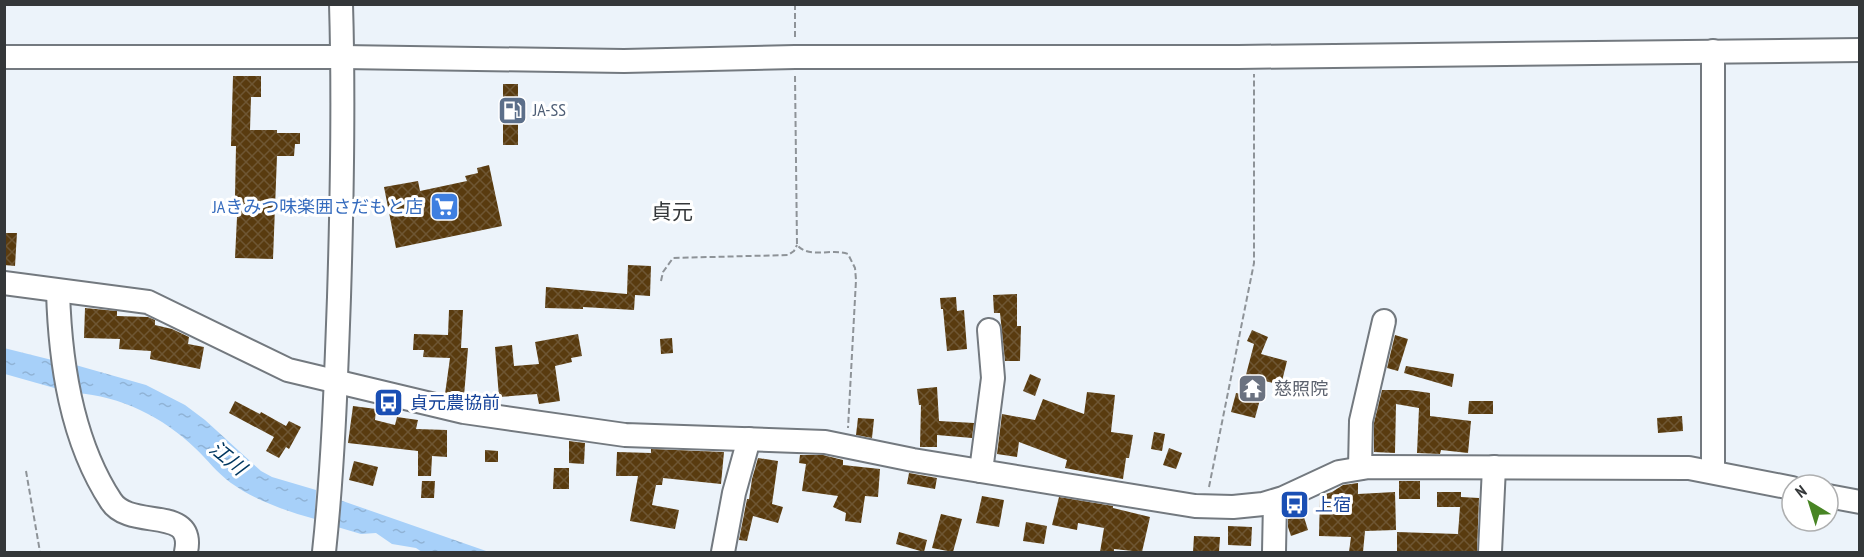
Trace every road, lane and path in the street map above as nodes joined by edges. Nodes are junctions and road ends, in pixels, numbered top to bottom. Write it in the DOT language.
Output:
graph roads {
  1 [pos="341,4"];
  2 [pos="795,4"];
  3 [pos="1860,50"];
  4 [pos="1713,51"];
  5 [pos="4,57"];
  6 [pos="343,57"];
  7 [pos="795,57"];
  8 [pos="1254,57"];
  9 [pos="797,245"];
  10 [pos="661,281"];
  11 [pos="4,284"];
  12 [pos="58,291"];
  13 [pos="1384,321"];
  14 [pos="989,330"];
  15 [pos="336,381"];
  16 [pos="749,439"];
  17 [pos="847,446"];
  18 [pos="1494,467"];
  19 [pos="1360,468"];
  20 [pos="26,471"];
  21 [pos="981,471"];
  22 [pos="1713,471"];
  23 [pos="1780,485"];
  24 [pos="1840,498"];
  25 [pos="1275,501"];
  26 [pos="1860,502"];
  27 [pos="1205,506"];
  28 [pos="324,547"];
  29 [pos="39,552"];
  30 [pos="186,552"];
  31 [pos="723,552"];
  32 [pos="1274,552"];
  33 [pos="1490,552"];
  1 -- 6 [label="street"];
  2 -- 7 [label="path"];
  3 -- 4 [label="street"];
  4 -- 8 [label="street"];
  4 -- 22 [label="street"];
  5 -- 6 [label="street"];
  6 -- 7 [label="street"];
  6 -- 15 [label="street"];
  7 -- 8 [label="street"];
  7 -- 9 [label="path"];
  8 -- 27 [label="path"];
  9 -- 10 [label="path"];
  9 -- 17 [label="path"];
  11 -- 12 [label="street"];
  12 -- 15 [label="street"];
  12 -- 30 [label="street"];
  13 -- 19 [label="street"];
  14 -- 21 [label="street"];
  15 -- 16 [label="street"];
  15 -- 28 [label="street"];
  16 -- 17 [label="street"];
  16 -- 31 [label="street"];
  17 -- 21 [label="street"];
  18 -- 19 [label="street"];
  18 -- 22 [label="street"];
  18 -- 33 [label="street"];
  19 -- 25 [label="street"];
  20 -- 29 [label="path"];
  21 -- 27 [label="street"];
  22 -- 23 [label="street"];
  24 -- 26 [label="street"];
  25 -- 27 [label="street"];
  25 -- 32 [label="street"];
}
